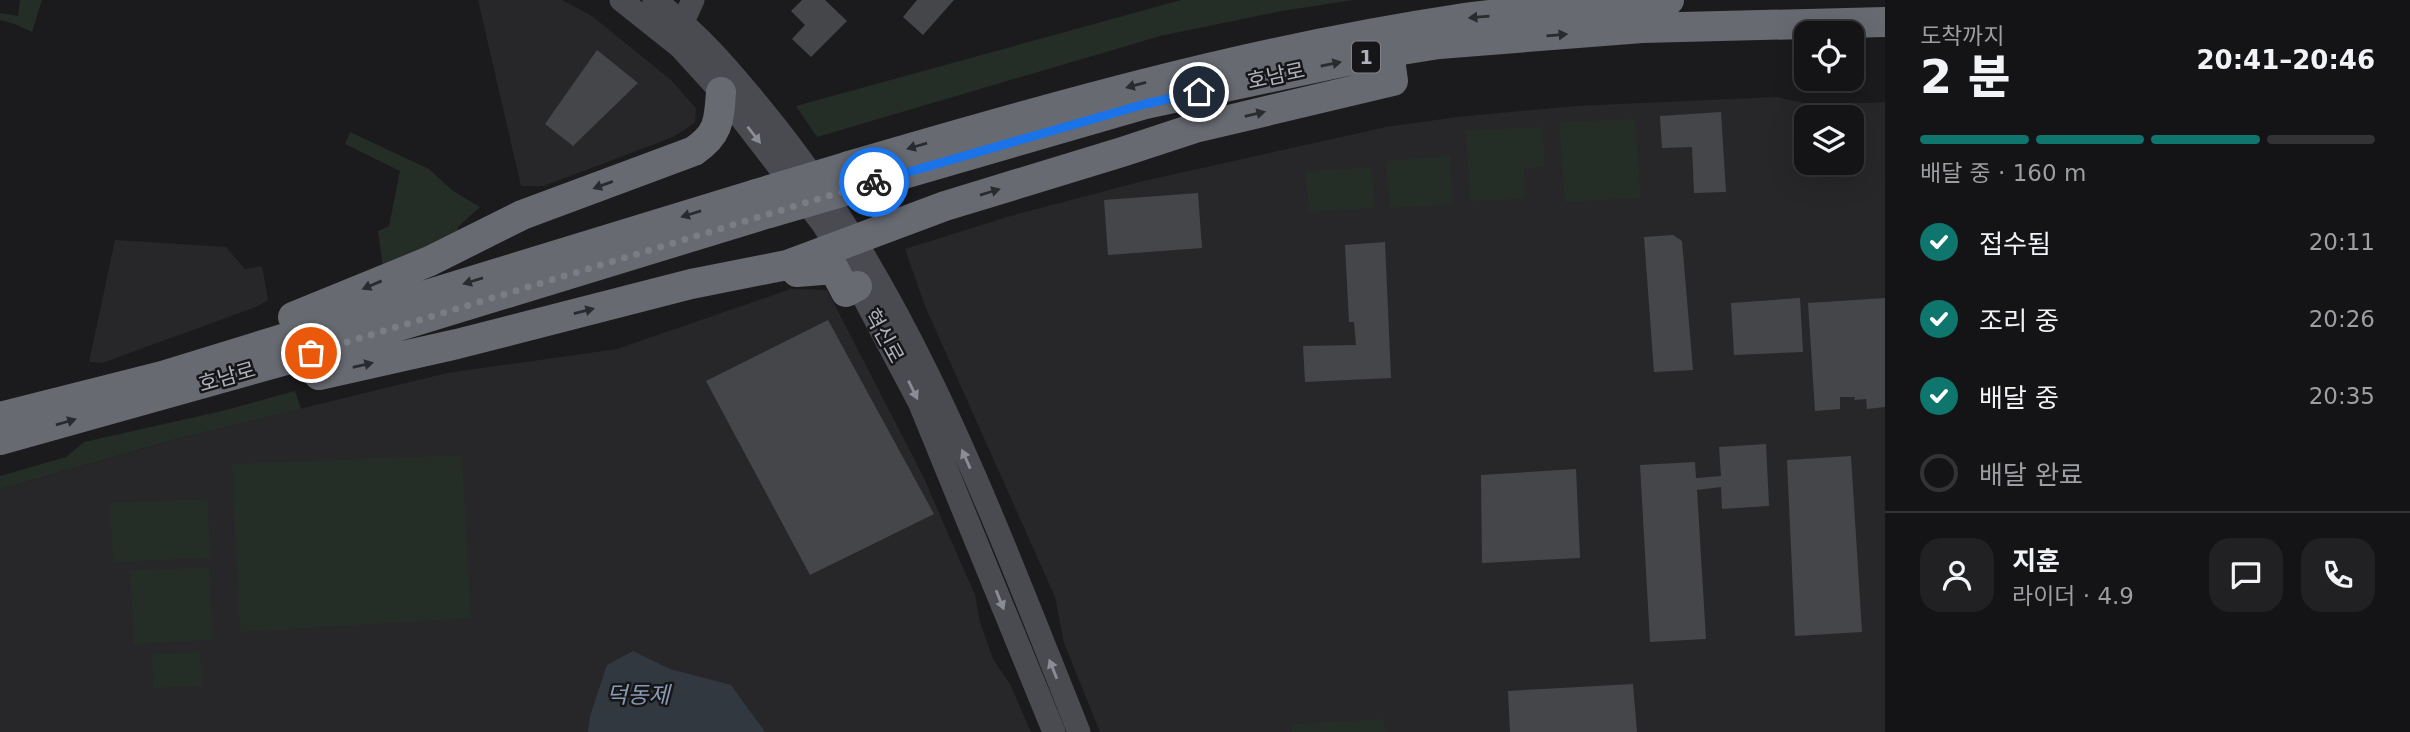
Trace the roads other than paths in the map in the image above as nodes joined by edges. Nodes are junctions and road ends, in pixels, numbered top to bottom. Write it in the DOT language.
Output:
graph roads {
  1 [pos="621,0"];
  2 [pos="694,0"];
  3 [pos="1669,0"];
  4 [pos="1868,0"];
  5 [pos="1885,1"];
  6 [pos="669,18"];
  7 [pos="1885,22"];
  8 [pos="703,41"];
  9 [pos="1389,52"];
  10 [pos="721,92"];
  11 [pos="856,176"];
  12 [pos="763,203"];
  13 [pos="846,243"];
  14 [pos="787,265"];
  15 [pos="857,286"];
  16 [pos="311,353"];
  17 [pos="202,362"];
  18 [pos="0,417"];
  19 [pos="0,440"];
  20 [pos="1054,732"];
  21 [pos="1079,732"];
  1 -- 6 [label="main road, 혁신로"];
  2 -- 6 [label="main road"];
  2 -- 8 [label="main road"];
  3 -- 11 [label="highway, 호남로 / 1, one-way"];
  4 -- 5 [label="highway"];
  6 -- 8 [label="main road, 혁신로"];
  6 -- 10 [label="main road, 혁신로"];
  9 -- 7 [label="highway, 호남로 / 1, one-way"];
  8 -- 13 [label="main road, 혁신로"];
  11 -- 9 [label="highway, 호남로 / 1, one-way"];
  13 -- 9 [label="highway, one-way"];
  10 -- 13 [label="main road, 혁신로, one-way"];
  10 -- 17 [label="highway, one-way"];
  11 -- 12 [label="highway, 호남로 / 1, bridge"];
  12 -- 16 [label="highway, 호남로 / 1"];
  12 -- 17 [label="highway, 호남로 / 1, one-way"];
  13 -- 14 [label="highway"];
  13 -- 15 [label="main road, 혁신로"];
  21 -- 13 [label="main road, 혁신로, one-way"];
  14 -- 15 [label="highway"];
  16 -- 14 [label="highway, one-way"];
  15 -- 20 [label="main road, 혁신로, one-way"];
  19 -- 16 [label="highway, 호남로 / 1, one-way"];
  17 -- 18 [label="highway, 호남로 / 1"];
}
